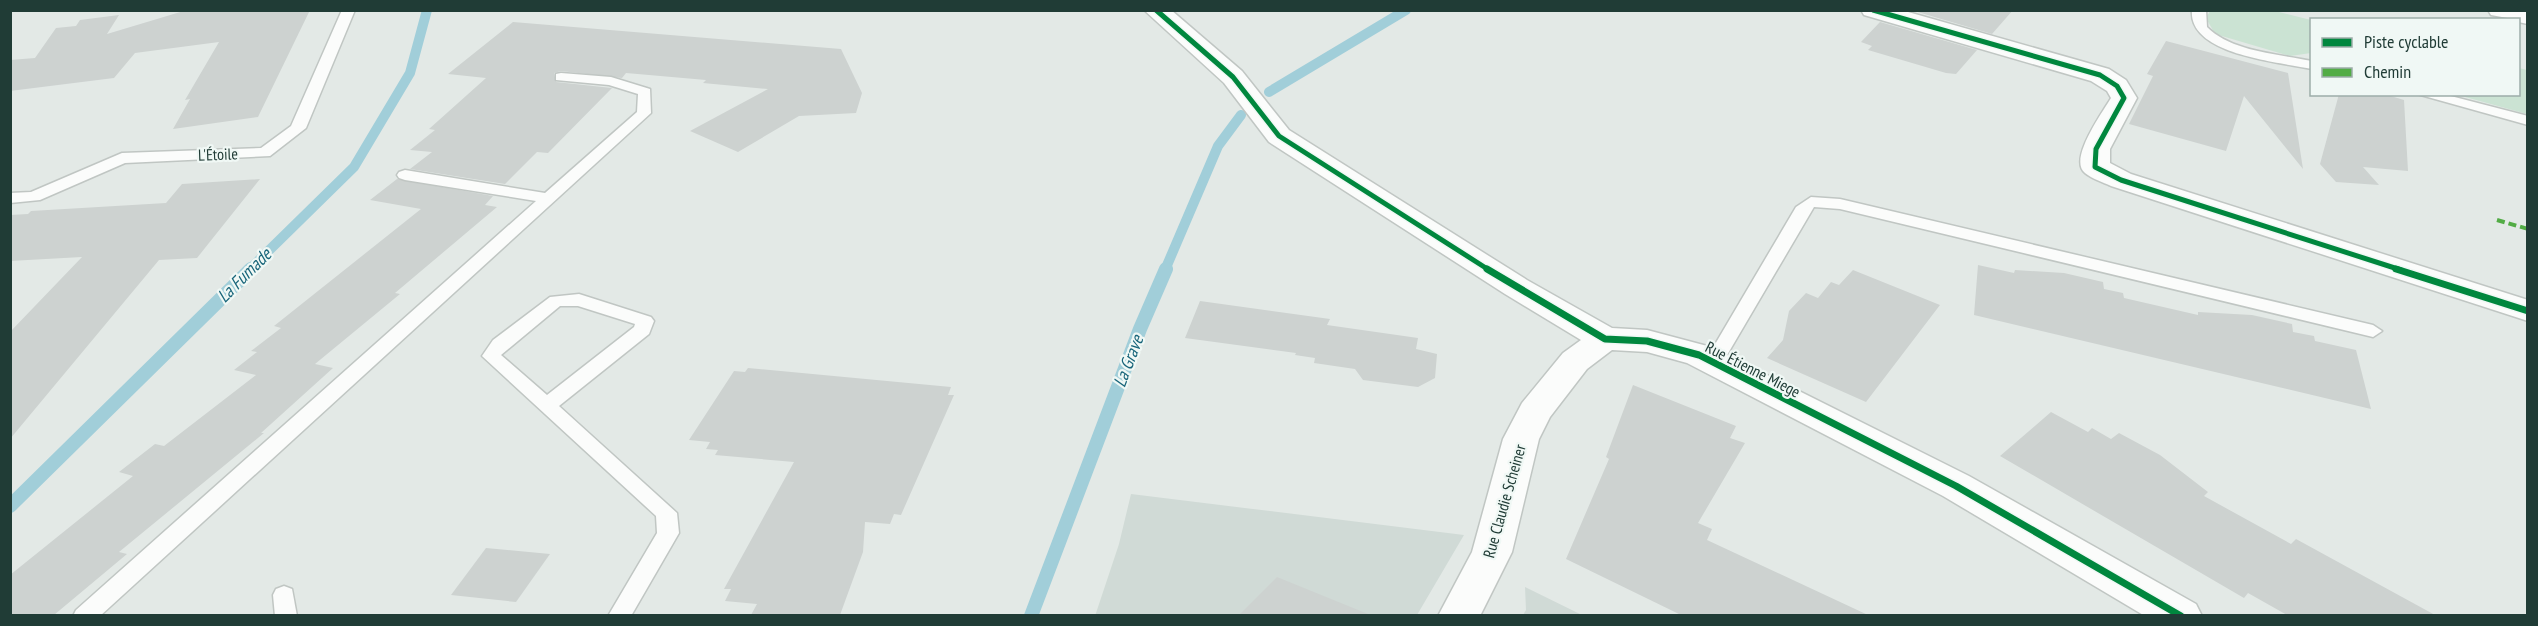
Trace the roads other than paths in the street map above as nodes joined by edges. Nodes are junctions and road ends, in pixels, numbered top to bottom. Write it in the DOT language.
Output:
graph roads {
  1 [pos="349,10"];
  2 [pos="1156,10"];
  3 [pos="1874,10"];
  4 [pos="2199,10"];
  5 [pos="2500,10"];
  6 [pos="2528,17"];
  7 [pos="2310,64"];
  8 [pos="561,77"];
  9 [pos="2432,96"];
  10 [pos="2528,121"];
  11 [pos="405,175"];
  12 [pos="10,198"];
  13 [pos="550,199"];
  14 [pos="2528,311"];
  15 [pos="2373,331"];
  16 [pos="1605,339"];
  17 [pos="1713,363"];
  18 [pos="547,405"];
  19 [pos="84,615"];
  20 [pos="619,615"];
  21 [pos="1459,615"];
  22 [pos="2181,615"];
  1 -- 12 [label="lane, L'Étoile"];
  2 -- 16 [label="street, Rue Étienne Miege"];
  3 -- 14 [label="street"];
  4 -- 7 [label="lane"];
  5 -- 6 [label="street"];
  8 -- 13 [label="lane"];
  9 -- 10 [label="lane"];
  11 -- 13 [label="lane"];
  13 -- 19 [label="lane"];
  15 -- 17 [label="lane"];
  16 -- 17 [label="street, Rue Étienne Miege"];
  16 -- 21 [label="street, Rue Claudie Scheiner"];
  17 -- 22 [label="street, Rue Étienne Miege"];
  18 -- 18 [label="lane"];
  18 -- 20 [label="lane"];
}
